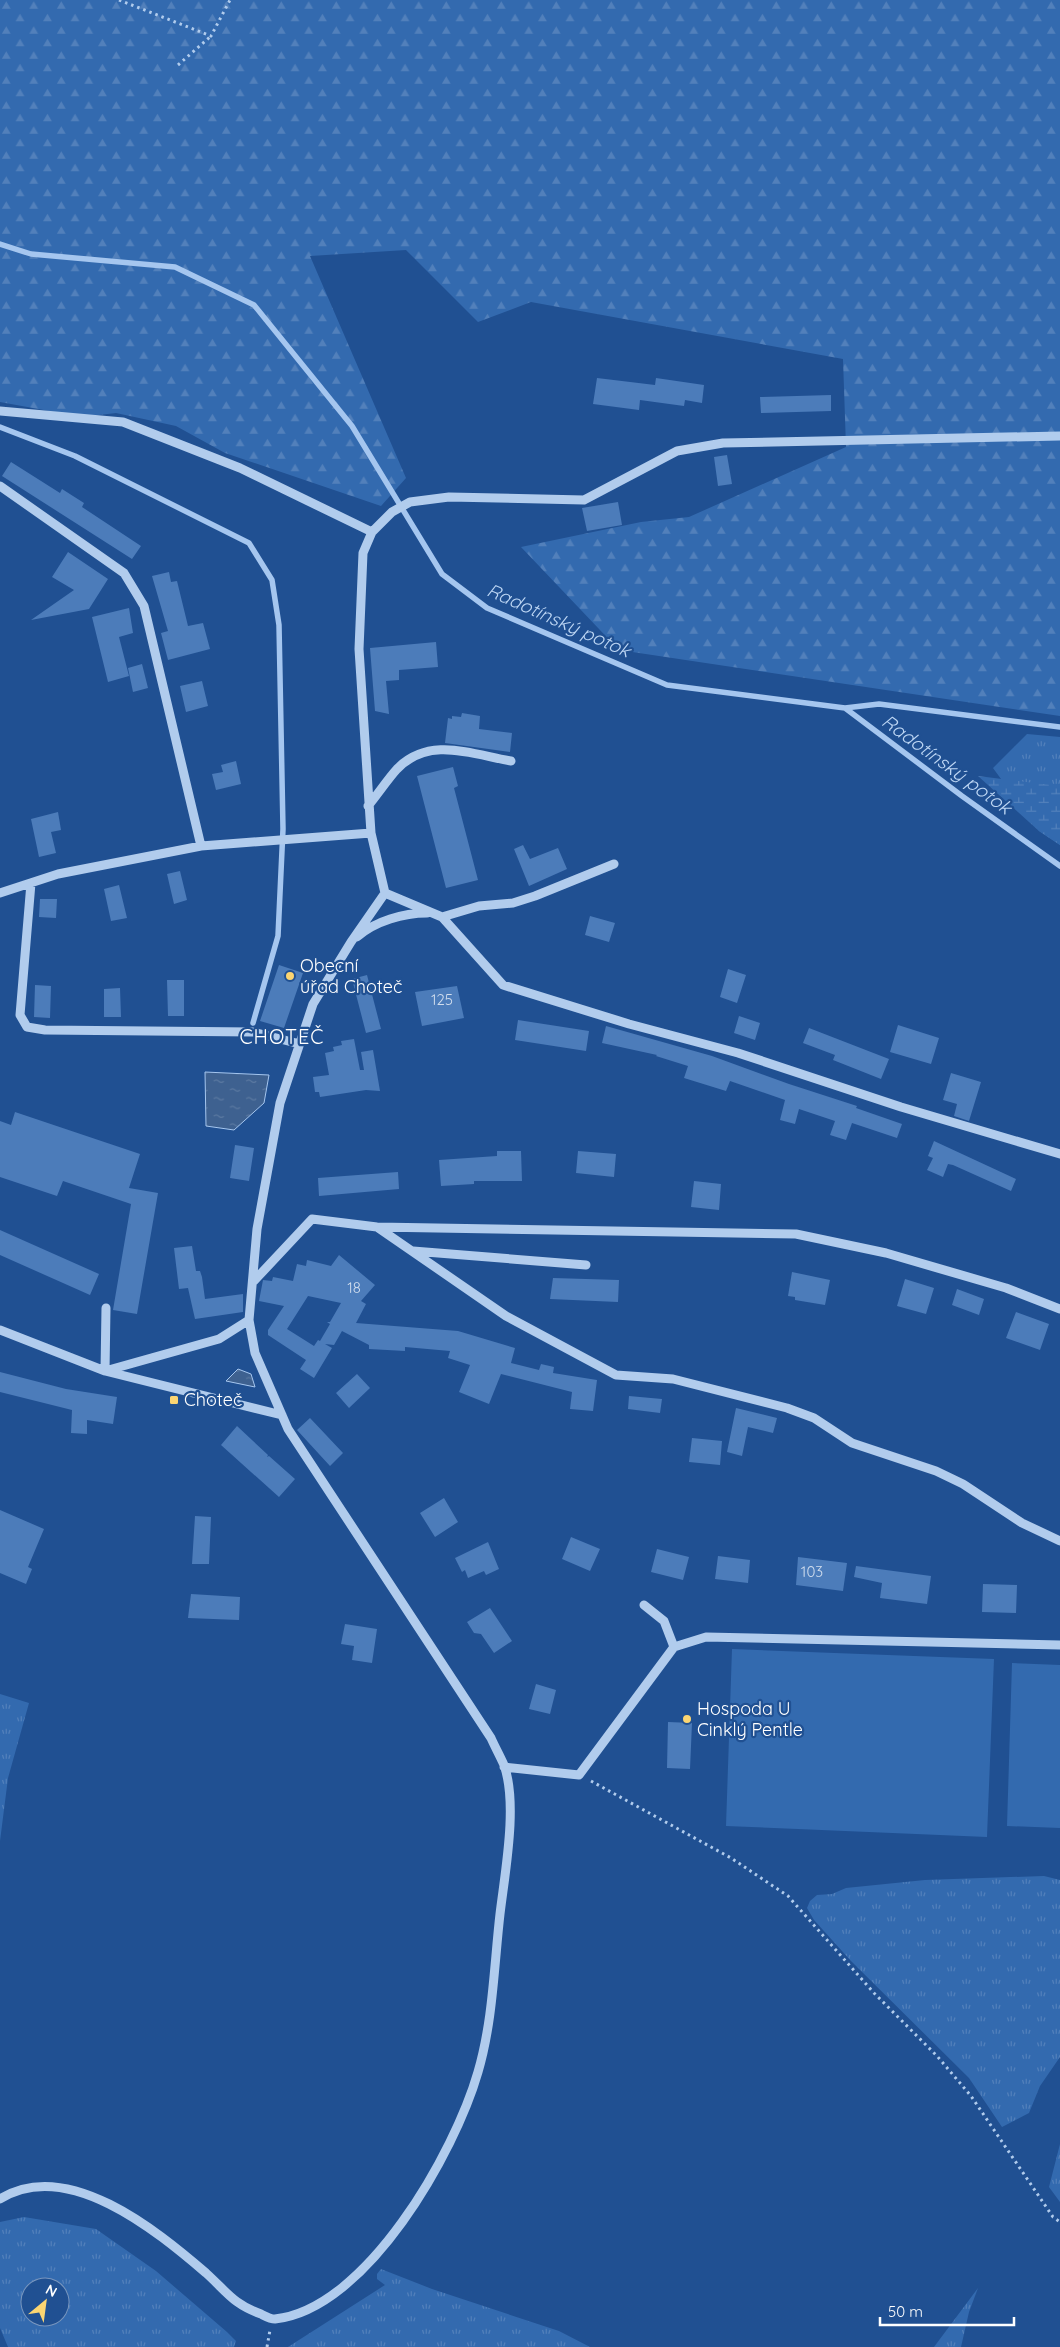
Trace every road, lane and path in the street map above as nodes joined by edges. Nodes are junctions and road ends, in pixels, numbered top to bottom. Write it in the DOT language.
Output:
graph roads {
  1 [pos="119,0"];
  2 [pos="230,0"];
  3 [pos="211,36"];
  4 [pos="178,65"];
  5 [pos="0,411"];
  6 [pos="1060,436"];
  7 [pos="0,486"];
  8 [pos="372,532"];
  9 [pos="511,760"];
  10 [pos="368,806"];
  11 [pos="371,833"];
  12 [pos="201,846"];
  13 [pos="614,864"];
  14 [pos="31,883"];
  15 [pos="0,893"];
  16 [pos="385,893"];
  17 [pos="432,913"];
  18 [pos="442,918"];
  19 [pos="351,942"];
  20 [pos="300,1044"];
  21 [pos="1060,1154"];
  22 [pos="377,1226"];
  23 [pos="412,1251"];
  24 [pos="586,1265"];
  25 [pos="252,1282"];
  26 [pos="106,1308"];
  27 [pos="1060,1309"];
  28 [pos="249,1320"];
  29 [pos="0,1330"];
  30 [pos="105,1371"];
  31 [pos="282,1415"];
  32 [pos="1060,1541"];
  33 [pos="644,1605"];
  34 [pos="1060,1645"];
  35 [pos="674,1647"];
  36 [pos="504,1767"];
  37 [pos="580,1775"];
  38 [pos="0,2199"];
  39 [pos="1060,2222"];
  1 -- 3 [label="path"];
  2 -- 3 [label="path"];
  3 -- 4 [label="path"];
  5 -- 8 [label="street"];
  6 -- 8 [label="street"];
  7 -- 12 [label="street"];
  8 -- 10 [label="street"];
  9 -- 10 [label="street"];
  10 -- 11 [label="street"];
  11 -- 12 [label="street"];
  11 -- 16 [label="street"];
  12 -- 14 [label="street"];
  13 -- 18 [label="street"];
  14 -- 15 [label="street"];
  14 -- 20 [label="street"];
  16 -- 17 [label="street"];
  16 -- 19 [label="street"];
  17 -- 18 [label="street"];
  17 -- 19 [label="street"];
  18 -- 21 [label="street"];
  19 -- 20 [label="street"];
  20 -- 25 [label="street"];
  22 -- 23 [label="street"];
  22 -- 25 [label="street"];
  22 -- 27 [label="street"];
  23 -- 24 [label="street"];
  23 -- 32 [label="street"];
  25 -- 28 [label="street"];
  26 -- 30 [label="street"];
  28 -- 30 [label="street"];
  28 -- 31 [label="street"];
  29 -- 30 [label="street"];
  30 -- 31 [label="street"];
  31 -- 36 [label="street"];
  33 -- 35 [label="street"];
  34 -- 35 [label="street"];
  35 -- 37 [label="street"];
  36 -- 37 [label="street"];
  36 -- 38 [label="street"];
  37 -- 39 [label="path"];
}
